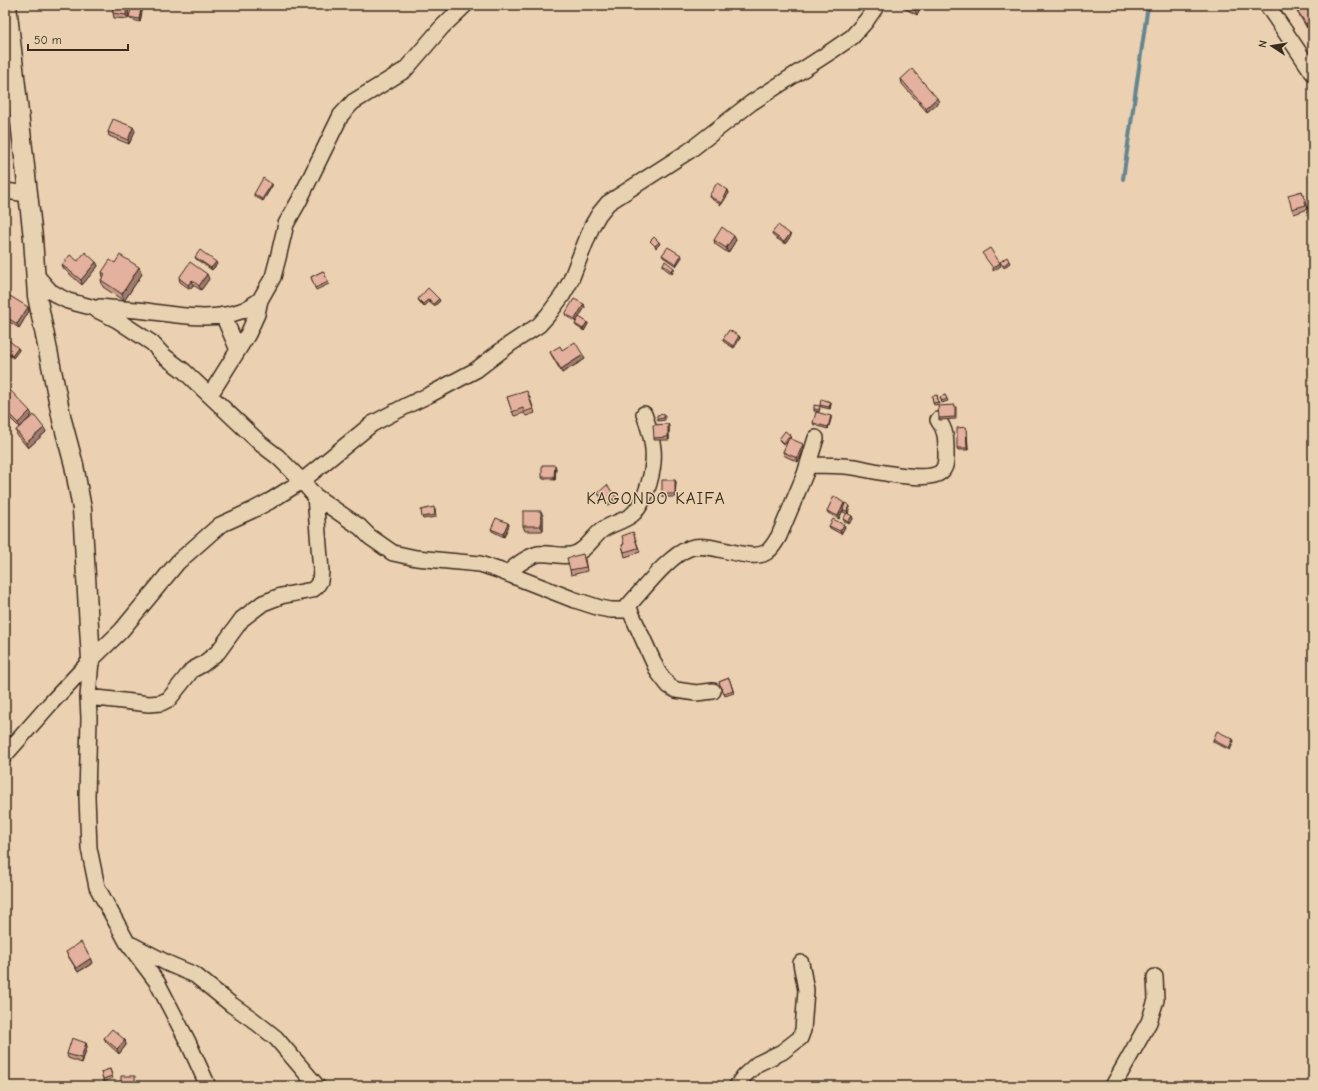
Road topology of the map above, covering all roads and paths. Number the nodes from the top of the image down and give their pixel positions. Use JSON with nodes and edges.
{"nodes":[{"id":1,"x":7,"y":5,"type":"edge"},
{"id":2,"x":466,"y":5,"type":"edge"},
{"id":3,"x":877,"y":5,"type":"edge"},
{"id":4,"x":1272,"y":6,"type":"edge"},
{"id":5,"x":1313,"y":73,"type":"edge"},
{"id":6,"x":5,"y":191,"type":"edge"},
{"id":7,"x":28,"y":194,"type":"junction"},
{"id":8,"x":36,"y":274,"type":"junction"},
{"id":9,"x":260,"y":300,"type":"junction"},
{"id":10,"x":91,"y":307,"type":"junction"},
{"id":11,"x":223,"y":315,"type":"junction"},
{"id":12,"x":238,"y":350,"type":"junction"},
{"id":13,"x":210,"y":395,"type":"junction"},
{"id":14,"x":644,"y":414,"type":"dead end"},
{"id":15,"x":938,"y":420,"type":"edge"},
{"id":16,"x":816,"y":438,"type":"dead end"},
{"id":17,"x":808,"y":465,"type":"junction"},
{"id":18,"x":302,"y":480,"type":"junction"},
{"id":19,"x":316,"y":496,"type":"junction"},
{"id":20,"x":507,"y":573,"type":"junction"},
{"id":21,"x":628,"y":606,"type":"junction"},
{"id":22,"x":91,"y":660,"type":"junction"},
{"id":23,"x":713,"y":691,"type":"dead end"},
{"id":24,"x":88,"y":697,"type":"junction"},
{"id":25,"x":5,"y":755,"type":"edge"},
{"id":26,"x":127,"y":942,"type":"junction"},
{"id":27,"x":801,"y":963,"type":"dead end"},
{"id":28,"x":1155,"y":977,"type":"dead end"},
{"id":29,"x":208,"y":1086,"type":"edge"},
{"id":30,"x":317,"y":1086,"type":"edge"},
{"id":31,"x":737,"y":1086,"type":"edge"},
{"id":32,"x":1113,"y":1086,"type":"edge"}],
"edges":[{"from":1,"to":7,"type":"street"},
{"from":2,"to":9,"type":"street"},
{"from":3,"to":18,"type":"street"},
{"from":4,"to":5,"type":"street"},
{"from":6,"to":7,"type":"street"},
{"from":7,"to":8,"type":"street"},
{"from":8,"to":10,"type":"street"},
{"from":8,"to":22,"type":"street"},
{"from":9,"to":11,"type":"street"},
{"from":9,"to":12,"type":"street"},
{"from":10,"to":11,"type":"street"},
{"from":10,"to":13,"type":"street"},
{"from":11,"to":12,"type":"street"},
{"from":12,"to":13,"type":"street"},
{"from":13,"to":18,"type":"street"},
{"from":14,"to":20,"type":"street"},
{"from":15,"to":17,"type":"street"},
{"from":16,"to":17,"type":"street"},
{"from":17,"to":21,"type":"street"},
{"from":18,"to":19,"type":"street"},
{"from":18,"to":22,"type":"street"},
{"from":19,"to":20,"type":"street"},
{"from":19,"to":24,"type":"street"},
{"from":20,"to":21,"type":"street"},
{"from":21,"to":23,"type":"street"},
{"from":22,"to":24,"type":"street"},
{"from":22,"to":25,"type":"street"},
{"from":24,"to":26,"type":"street"},
{"from":26,"to":29,"type":"street"},
{"from":26,"to":30,"type":"street"},
{"from":27,"to":31,"type":"street"},
{"from":28,"to":32,"type":"street"}]}
